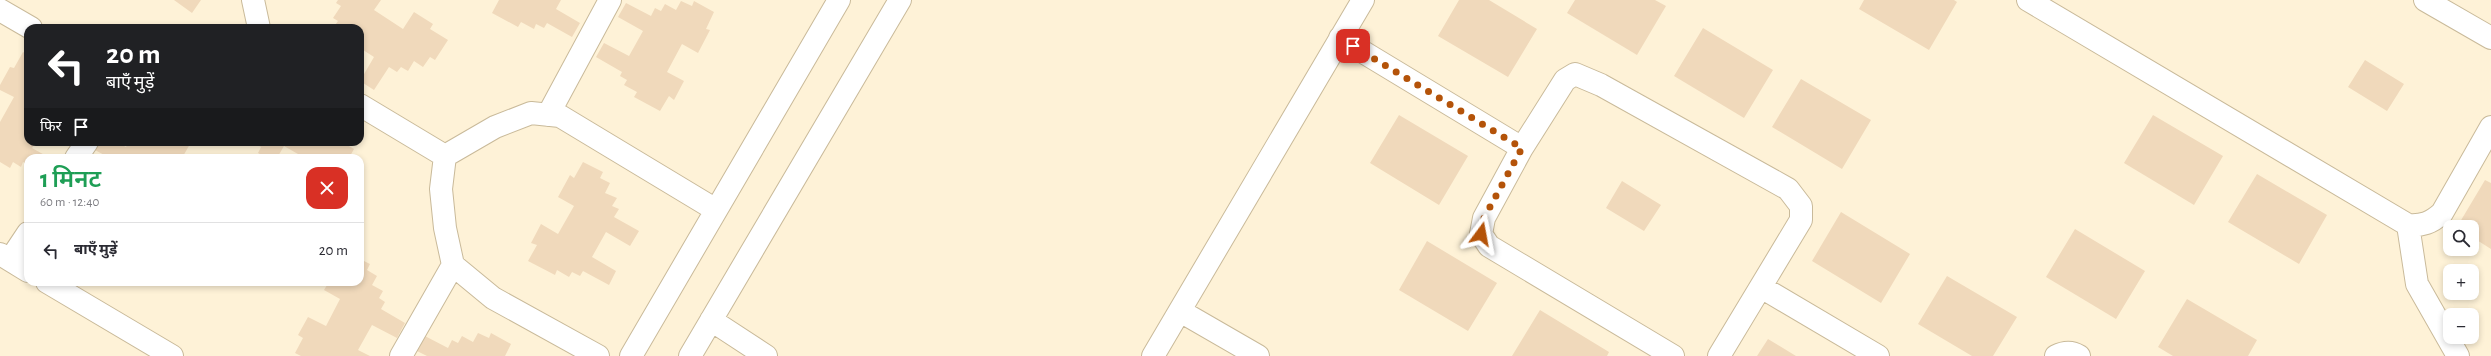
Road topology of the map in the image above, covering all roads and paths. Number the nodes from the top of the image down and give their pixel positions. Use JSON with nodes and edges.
{"nodes":[{"id":1,"x":253,"y":0,"type":"edge"},
{"id":2,"x":610,"y":0,"type":"edge"},
{"id":3,"x":839,"y":0,"type":"edge"},
{"id":4,"x":900,"y":0,"type":"edge"},
{"id":5,"x":1362,"y":0,"type":"edge"},
{"id":6,"x":2028,"y":0,"type":"edge"},
{"id":7,"x":2425,"y":0,"type":"edge"},
{"id":8,"x":0,"y":10,"type":"edge"},
{"id":9,"x":24,"y":24,"type":"edge"},
{"id":10,"x":257,"y":24,"type":"edge"},
{"id":11,"x":1340,"y":38,"type":"junction"},
{"id":12,"x":2491,"y":38,"type":"edge"},
{"id":13,"x":364,"y":106,"type":"edge"},
{"id":14,"x":548,"y":115,"type":"junction"},
{"id":15,"x":2491,"y":127,"type":"edge"},
{"id":16,"x":1522,"y":148,"type":"junction"},
{"id":17,"x":445,"y":156,"type":"junction"},
{"id":18,"x":716,"y":210,"type":"junction"},
{"id":19,"x":2408,"y":225,"type":"junction"},
{"id":20,"x":24,"y":241,"type":"edge"},
{"id":21,"x":13,"y":262,"type":"edge"},
{"id":22,"x":453,"y":265,"type":"junction"},
{"id":23,"x":54,"y":286,"type":"edge"},
{"id":24,"x":1761,"y":287,"type":"junction"},
{"id":25,"x":1180,"y":311,"type":"junction"},
{"id":26,"x":711,"y":320,"type":"junction"},
{"id":27,"x":172,"y":356,"type":"edge"},
{"id":28,"x":401,"y":356,"type":"edge"},
{"id":29,"x":598,"y":356,"type":"edge"},
{"id":30,"x":631,"y":356,"type":"edge"},
{"id":31,"x":690,"y":356,"type":"edge"},
{"id":32,"x":766,"y":356,"type":"edge"},
{"id":33,"x":1153,"y":356,"type":"edge"},
{"id":34,"x":1258,"y":356,"type":"edge"},
{"id":35,"x":1673,"y":356,"type":"edge"},
{"id":36,"x":1719,"y":356,"type":"edge"},
{"id":37,"x":1878,"y":356,"type":"edge"},
{"id":38,"x":2056,"y":356,"type":"edge"},
{"id":39,"x":2079,"y":356,"type":"edge"},
{"id":40,"x":2458,"y":356,"type":"edge"}],
"edges":[{"from":1,"to":10,"type":"street"},
{"from":2,"to":14,"type":"street"},
{"from":3,"to":18,"type":"street"},
{"from":4,"to":26,"type":"street"},
{"from":5,"to":11,"type":"street"},
{"from":6,"to":19,"type":"street"},
{"from":7,"to":12,"type":"street"},
{"from":8,"to":9,"type":"street"},
{"from":11,"to":16,"type":"street"},
{"from":11,"to":25,"type":"street"},
{"from":13,"to":17,"type":"street"},
{"from":14,"to":17,"type":"street"},
{"from":14,"to":18,"type":"street"},
{"from":15,"to":19,"type":"street"},
{"from":16,"to":24,"type":"street"},
{"from":16,"to":35,"type":"street"},
{"from":17,"to":22,"type":"street"},
{"from":18,"to":30,"type":"street"},
{"from":19,"to":40,"type":"street"},
{"from":20,"to":21,"type":"street"},
{"from":22,"to":28,"type":"street"},
{"from":22,"to":29,"type":"street"},
{"from":23,"to":27,"type":"street"},
{"from":24,"to":36,"type":"street"},
{"from":24,"to":37,"type":"street"},
{"from":25,"to":33,"type":"street"},
{"from":25,"to":34,"type":"street"},
{"from":26,"to":31,"type":"street"},
{"from":26,"to":32,"type":"street"},
{"from":38,"to":39,"type":"street"}]}
